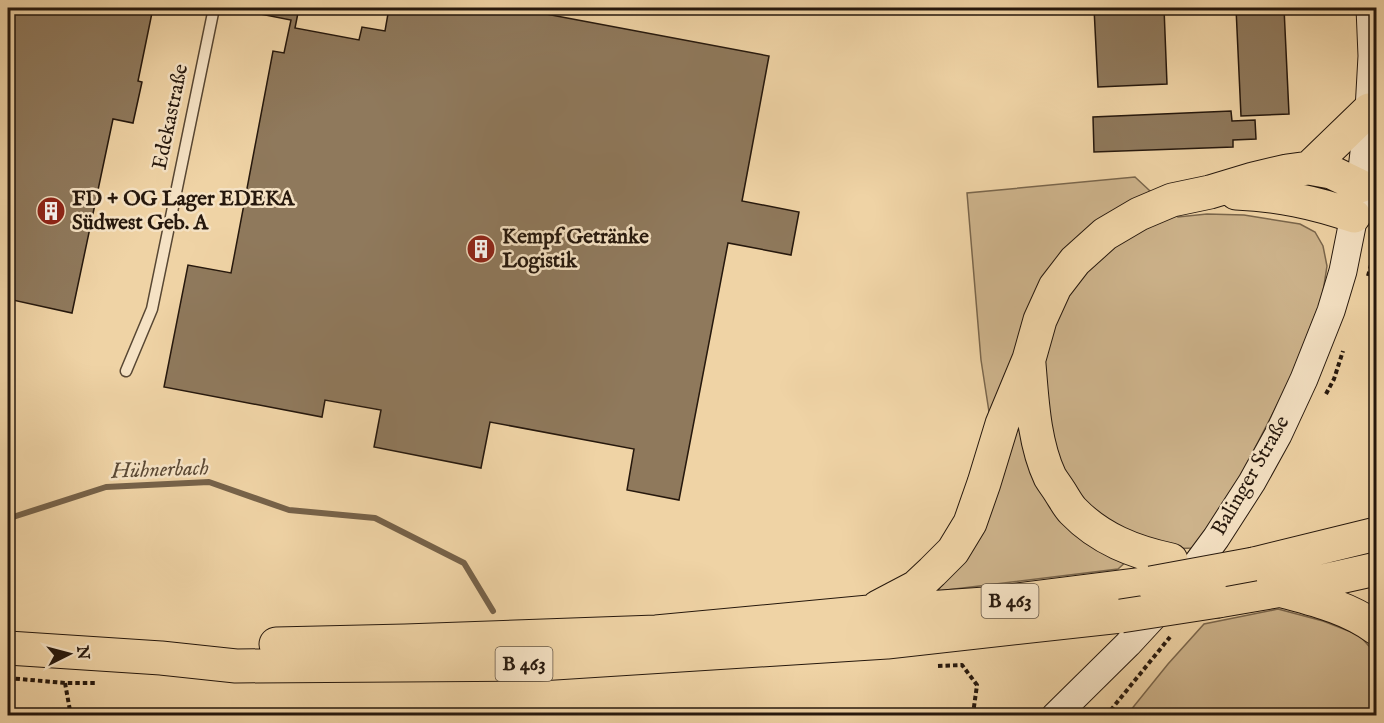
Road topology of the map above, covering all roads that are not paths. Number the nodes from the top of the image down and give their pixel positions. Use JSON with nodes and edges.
{"nodes":[{"id":1,"x":214,"y":8,"type":"edge"},
{"id":2,"x":1370,"y":8,"type":"edge"},
{"id":3,"x":1369,"y":110,"type":"junction"},
{"id":4,"x":1309,"y":168,"type":"junction"},
{"id":5,"x":1210,"y":192,"type":"junction"},
{"id":6,"x":1357,"y":201,"type":"junction"},
{"id":7,"x":1029,"y":359,"type":"junction"},
{"id":8,"x":126,"y":371,"type":"dead end"},
{"id":9,"x":1377,"y":534,"type":"edge"},
{"id":10,"x":1377,"y":569,"type":"edge"},
{"id":11,"x":1161,"y":572,"type":"junction"},
{"id":12,"x":1216,"y":586,"type":"junction"},
{"id":13,"x":1282,"y":590,"type":"junction"},
{"id":14,"x":868,"y":612,"type":"junction"},
{"id":15,"x":1377,"y":628,"type":"edge"},
{"id":16,"x":8,"y":648,"type":"edge"},
{"id":17,"x":161,"y":658,"type":"junction"},
{"id":18,"x":1055,"y":716,"type":"edge"}],
"edges":[{"from":1,"to":8,"type":"lane","name":"Edekastraße"},
{"from":2,"to":3,"type":"main road","name":"Balinger Straße"},
{"from":3,"to":4,"type":"highway"},
{"from":3,"to":6,"type":"main road","name":"Balinger Straße"},
{"from":4,"to":5,"type":"highway"},
{"from":4,"to":6,"type":"highway"},
{"from":5,"to":6,"type":"highway"},
{"from":5,"to":7,"type":"highway"},
{"from":6,"to":18,"type":"main road","name":"Balinger Straße"},
{"from":7,"to":11,"type":"highway"},
{"from":7,"to":14,"type":"highway"},
{"from":9,"to":12,"type":"highway","number":"B 463","bridge":true},
{"from":10,"to":13,"type":"highway","number":"B 463"},
{"from":11,"to":12,"type":"highway"},
{"from":11,"to":14,"type":"highway","number":"B 463"},
{"from":12,"to":13,"type":"highway","number":"B 463"},
{"from":12,"to":17,"type":"highway","number":"B 463","bridge":true},
{"from":13,"to":15,"type":"highway"},
{"from":14,"to":17,"type":"highway","number":"B 463"},
{"from":16,"to":17,"type":"highway","number":"B 463"}]}
